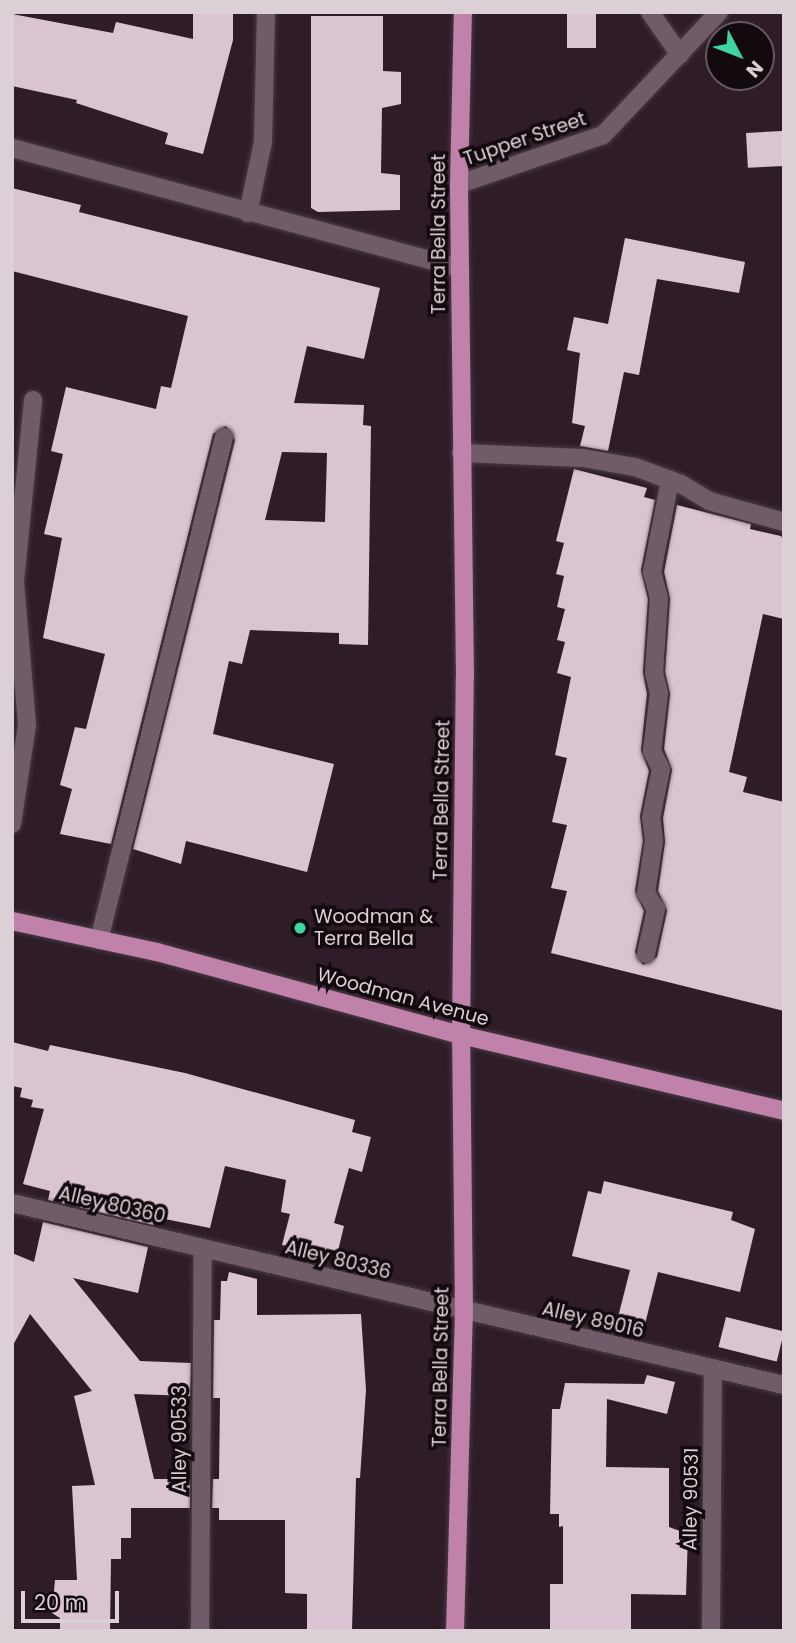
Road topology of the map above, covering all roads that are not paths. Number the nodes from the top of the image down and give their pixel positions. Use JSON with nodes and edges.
{"nodes":[{"id":1,"x":266,"y":12,"type":"edge"},
{"id":2,"x":463,"y":12,"type":"edge"},
{"id":3,"x":650,"y":12,"type":"edge"},
{"id":4,"x":719,"y":12,"type":"edge"},
{"id":5,"x":680,"y":55,"type":"junction"},
{"id":6,"x":12,"y":148,"type":"edge"},
{"id":7,"x":459,"y":184,"type":"junction"},
{"id":8,"x":248,"y":213,"type":"junction"},
{"id":9,"x":460,"y":268,"type":"junction"},
{"id":10,"x":33,"y":400,"type":"dead end"},
{"id":11,"x":224,"y":437,"type":"dead end"},
{"id":12,"x":461,"y":453,"type":"junction"},
{"id":13,"x":670,"y":480,"type":"junction"},
{"id":14,"x":784,"y":523,"type":"edge"},
{"id":15,"x":12,"y":824,"type":"edge"},
{"id":16,"x":12,"y":920,"type":"edge"},
{"id":17,"x":99,"y":940,"type":"junction"},
{"id":18,"x":646,"y":954,"type":"dead end"},
{"id":19,"x":461,"y":1034,"type":"junction"},
{"id":20,"x":784,"y":1111,"type":"edge"},
{"id":21,"x":12,"y":1203,"type":"edge"},
{"id":22,"x":203,"y":1248,"type":"junction"},
{"id":23,"x":464,"y":1312,"type":"junction"},
{"id":24,"x":713,"y":1368,"type":"junction"},
{"id":25,"x":784,"y":1385,"type":"edge"},
{"id":26,"x":200,"y":1631,"type":"edge"},
{"id":27,"x":455,"y":1631,"type":"edge"},
{"id":28,"x":710,"y":1631,"type":"edge"}],
"edges":[{"from":1,"to":8,"type":"street"},
{"from":2,"to":7,"type":"main road","name":"Terra Bella Street"},
{"from":3,"to":5,"type":"street"},
{"from":4,"to":5,"type":"street","name":"Tupper Street"},
{"from":5,"to":7,"type":"street","name":"Tupper Street"},
{"from":6,"to":8,"type":"street"},
{"from":7,"to":9,"type":"main road","name":"Terra Bella Street"},
{"from":8,"to":9,"type":"street"},
{"from":9,"to":12,"type":"main road","name":"Terra Bella Street"},
{"from":10,"to":15,"type":"street"},
{"from":11,"to":17,"type":"street"},
{"from":12,"to":13,"type":"street"},
{"from":12,"to":19,"type":"main road","name":"Terra Bella Street"},
{"from":13,"to":14,"type":"street"},
{"from":13,"to":18,"type":"street"},
{"from":16,"to":17,"type":"main road","name":"Woodman Avenue"},
{"from":17,"to":19,"type":"main road","name":"Woodman Avenue"},
{"from":19,"to":20,"type":"main road","name":"Woodman Avenue"},
{"from":19,"to":23,"type":"main road","name":"Terra Bella Street"},
{"from":21,"to":22,"type":"street","name":"Alley 80360"},
{"from":22,"to":23,"type":"street","name":"Alley 80336"},
{"from":22,"to":26,"type":"street","name":"Alley 90533"},
{"from":23,"to":24,"type":"street","name":"Alley 89016"},
{"from":23,"to":27,"type":"main road","name":"Terra Bella Street"},
{"from":24,"to":25,"type":"street","name":"Alley 89016"},
{"from":24,"to":28,"type":"street","name":"Alley 90531"}]}
